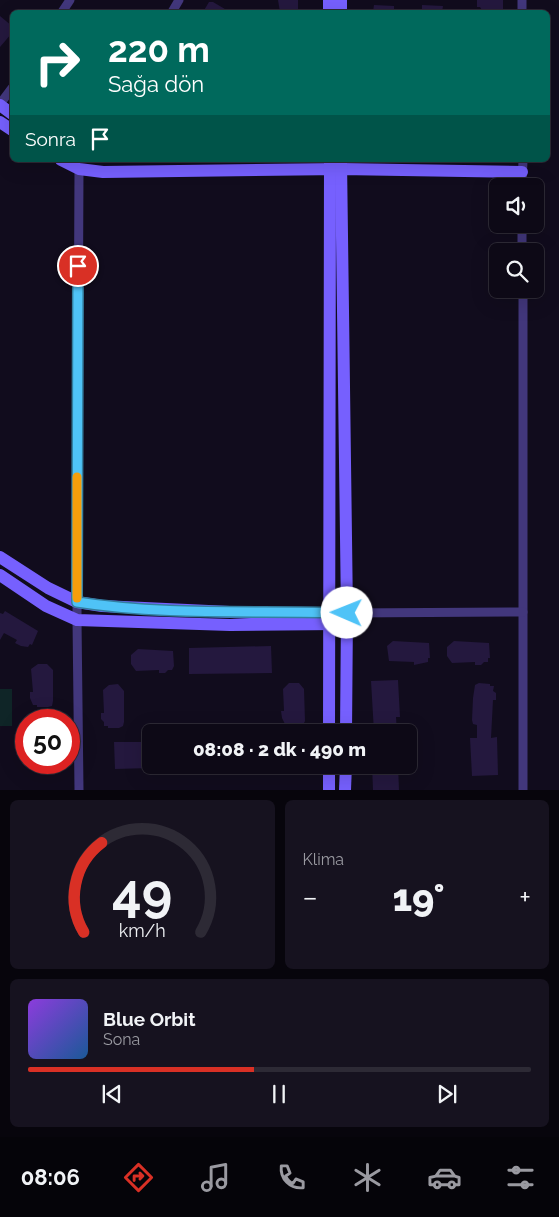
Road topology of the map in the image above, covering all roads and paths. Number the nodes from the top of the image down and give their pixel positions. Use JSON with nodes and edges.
{"nodes":[{"id":1,"x":10,"y":91,"type":"edge"},
{"id":2,"x":0,"y":104,"type":"edge"},
{"id":3,"x":10,"y":112,"type":"edge"},
{"id":4,"x":65,"y":162,"type":"edge"},
{"id":5,"x":336,"y":164,"type":"edge"},
{"id":6,"x":522,"y":166,"type":"edge"},
{"id":7,"x":79,"y":169,"type":"junction"},
{"id":8,"x":522,"y":298,"type":"edge"},
{"id":9,"x":0,"y":557,"type":"edge"},
{"id":10,"x":0,"y":575,"type":"edge"},
{"id":11,"x":77,"y":602,"type":"junction"},
{"id":12,"x":523,"y":612,"type":"junction"},
{"id":13,"x":330,"y":618,"type":"junction"},
{"id":14,"x":347,"y":618,"type":"junction"},
{"id":15,"x":77,"y":620,"type":"junction"},
{"id":16,"x":329,"y":724,"type":"edge"},
{"id":17,"x":346,"y":724,"type":"edge"},
{"id":18,"x":329,"y":774,"type":"edge"},
{"id":19,"x":346,"y":774,"type":"edge"},
{"id":20,"x":79,"y":790,"type":"edge"},
{"id":21,"x":329,"y":790,"type":"edge"},
{"id":22,"x":345,"y":790,"type":"edge"},
{"id":23,"x":523,"y":790,"type":"edge"}],
"edges":[{"from":1,"to":2,"type":"street"},
{"from":2,"to":3,"type":"main road"},
{"from":4,"to":7,"type":"main road"},
{"from":5,"to":6,"type":"main road"},
{"from":5,"to":7,"type":"main road"},
{"from":5,"to":13,"type":"main road"},
{"from":5,"to":14,"type":"main road"},
{"from":7,"to":11,"type":"street"},
{"from":8,"to":12,"type":"street"},
{"from":9,"to":11,"type":"main road"},
{"from":10,"to":15,"type":"main road"},
{"from":11,"to":13,"type":"main road"},
{"from":11,"to":15,"type":"street"},
{"from":12,"to":14,"type":"street"},
{"from":12,"to":23,"type":"street"},
{"from":13,"to":14,"type":"main road"},
{"from":13,"to":15,"type":"main road"},
{"from":13,"to":16,"type":"main road"},
{"from":14,"to":17,"type":"main road"},
{"from":15,"to":20,"type":"street"},
{"from":18,"to":21,"type":"main road"},
{"from":19,"to":22,"type":"main road"}]}
